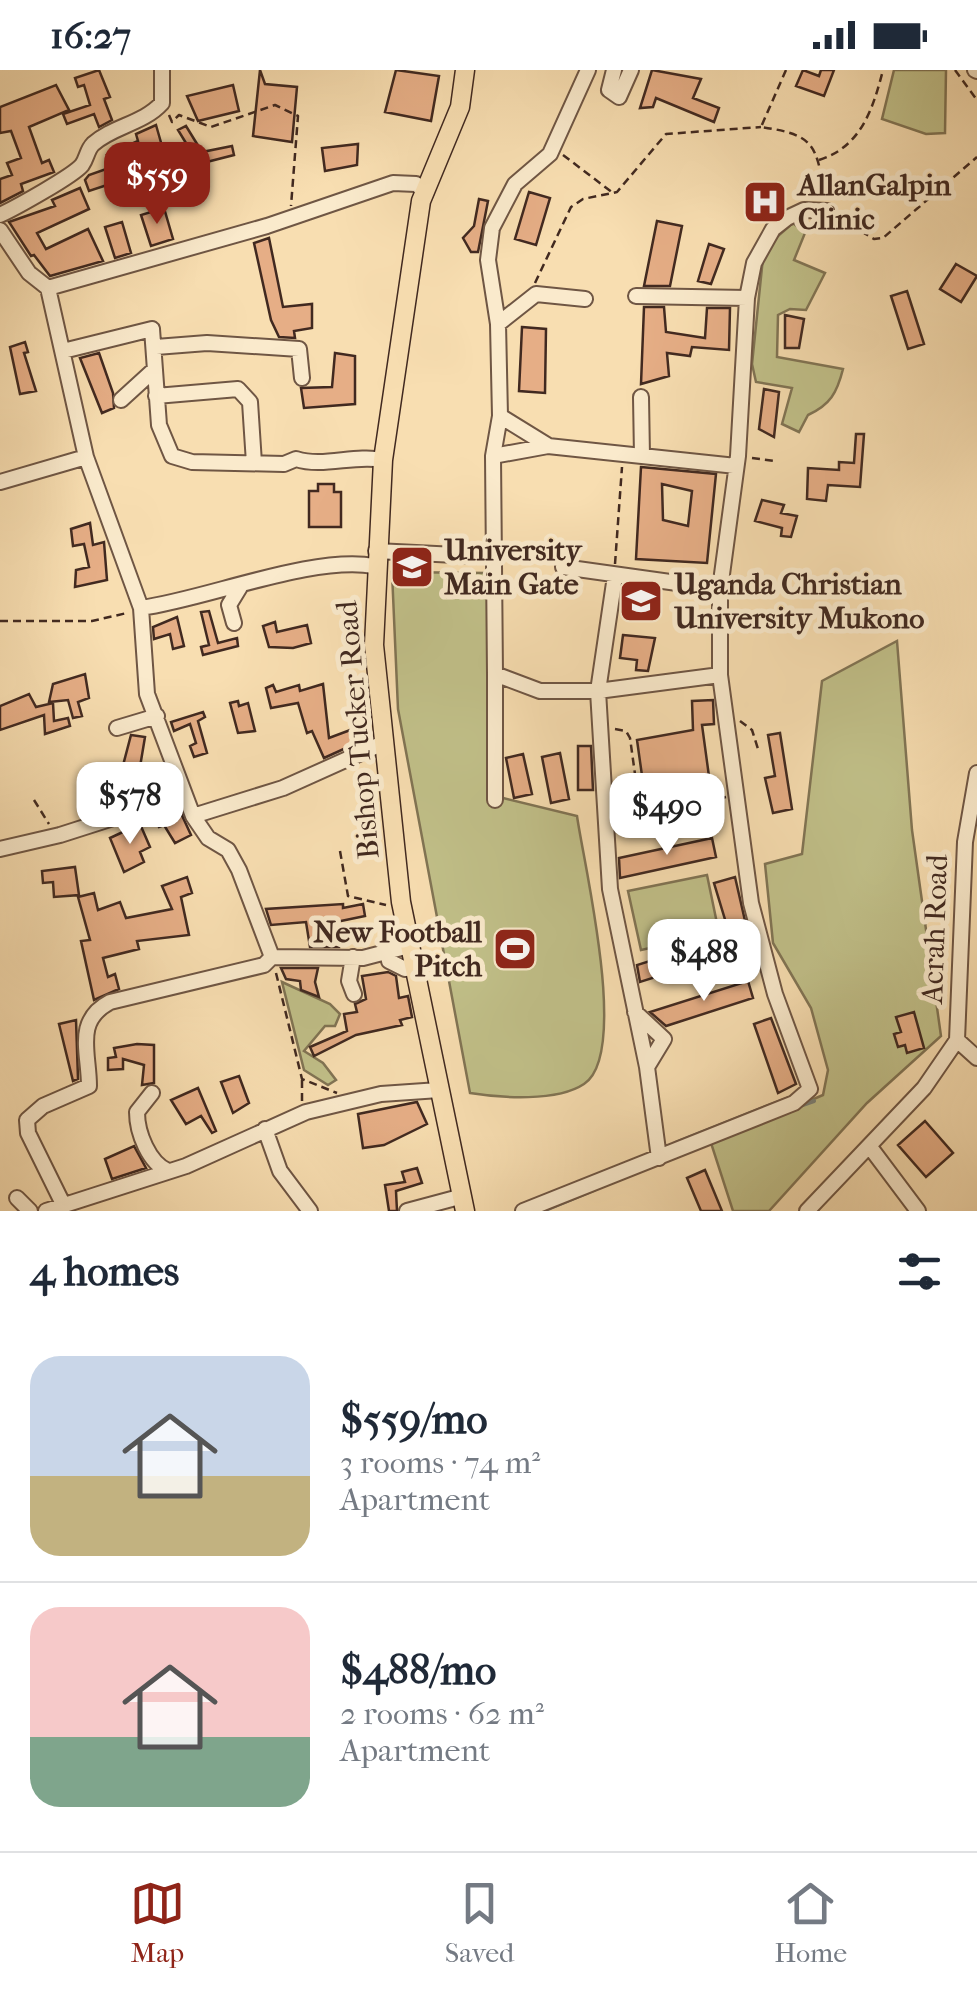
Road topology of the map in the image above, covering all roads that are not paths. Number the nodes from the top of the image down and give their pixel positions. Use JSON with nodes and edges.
{"nodes":[{"id":1,"x":162,"y":70,"type":"edge"},
{"id":2,"x":465,"y":70,"type":"edge"},
{"id":3,"x":588,"y":70,"type":"edge"},
{"id":4,"x":614,"y":70,"type":"edge"},
{"id":5,"x":632,"y":70,"type":"edge"},
{"id":6,"x":426,"y":192,"type":"junction"},
{"id":7,"x":827,"y":212,"type":"road end"},
{"id":8,"x":0,"y":215,"type":"edge"},
{"id":9,"x":0,"y":230,"type":"edge"},
{"id":10,"x":48,"y":288,"type":"junction"},
{"id":11,"x":636,"y":296,"type":"dead end"},
{"id":12,"x":748,"y":298,"type":"junction"},
{"id":13,"x":585,"y":299,"type":"dead end"},
{"id":14,"x":498,"y":324,"type":"junction"},
{"id":15,"x":156,"y":347,"type":"junction"},
{"id":16,"x":62,"y":350,"type":"junction"},
{"id":17,"x":155,"y":369,"type":"junction"},
{"id":18,"x":302,"y":378,"type":"dead end"},
{"id":19,"x":156,"y":396,"type":"junction"},
{"id":20,"x":642,"y":397,"type":"dead end"},
{"id":21,"x":122,"y":400,"type":"dead end"},
{"id":22,"x":500,"y":416,"type":"junction"},
{"id":23,"x":548,"y":446,"type":"junction"},
{"id":24,"x":493,"y":456,"type":"junction"},
{"id":25,"x":642,"y":456,"type":"junction"},
{"id":26,"x":86,"y":457,"type":"junction"},
{"id":27,"x":382,"y":460,"type":"junction"},
{"id":28,"x":737,"y":461,"type":"junction"},
{"id":29,"x":254,"y":463,"type":"junction"},
{"id":30,"x":0,"y":482,"type":"edge"},
{"id":31,"x":496,"y":552,"type":"junction"},
{"id":32,"x":375,"y":559,"type":"junction"},
{"id":33,"x":563,"y":567,"type":"dead end"},
{"id":34,"x":614,"y":576,"type":"junction"},
{"id":35,"x":240,"y":587,"type":"junction"},
{"id":36,"x":720,"y":589,"type":"junction"},
{"id":37,"x":141,"y":608,"type":"junction"},
{"id":38,"x":234,"y":623,"type":"dead end"},
{"id":39,"x":494,"y":674,"type":"junction"},
{"id":40,"x":720,"y":674,"type":"junction"},
{"id":41,"x":598,"y":691,"type":"junction"},
{"id":42,"x":157,"y":716,"type":"junction"},
{"id":43,"x":117,"y":728,"type":"dead end"},
{"id":44,"x":382,"y":744,"type":"junction"},
{"id":45,"x":977,"y":773,"type":"edge"},
{"id":46,"x":185,"y":795,"type":"junction"},
{"id":47,"x":495,"y":800,"type":"dead end"},
{"id":48,"x":192,"y":816,"type":"junction"},
{"id":49,"x":0,"y":849,"type":"edge"},
{"id":50,"x":409,"y":946,"type":"junction"},
{"id":51,"x":388,"y":954,"type":"junction"},
{"id":52,"x":272,"y":957,"type":"junction"},
{"id":53,"x":353,"y":957,"type":"junction"},
{"id":54,"x":406,"y":969,"type":"dead end"},
{"id":55,"x":354,"y":994,"type":"dead end"},
{"id":56,"x":635,"y":1012,"type":"junction"},
{"id":57,"x":957,"y":1040,"type":"junction"},
{"id":58,"x":977,"y":1058,"type":"edge"},
{"id":59,"x":646,"y":1067,"type":"junction"},
{"id":60,"x":438,"y":1090,"type":"junction"},
{"id":61,"x":152,"y":1093,"type":"dead end"},
{"id":62,"x":265,"y":1130,"type":"junction"},
{"id":63,"x":870,"y":1147,"type":"junction"},
{"id":64,"x":660,"y":1158,"type":"junction"},
{"id":65,"x":168,"y":1171,"type":"junction"},
{"id":66,"x":18,"y":1198,"type":"dead end"},
{"id":67,"x":63,"y":1204,"type":"junction"},
{"id":68,"x":464,"y":1204,"type":"edge"},
{"id":69,"x":30,"y":1211,"type":"edge"},
{"id":70,"x":46,"y":1211,"type":"edge"},
{"id":71,"x":310,"y":1211,"type":"edge"},
{"id":72,"x":407,"y":1211,"type":"edge"},
{"id":73,"x":524,"y":1211,"type":"edge"},
{"id":74,"x":807,"y":1211,"type":"edge"},
{"id":75,"x":918,"y":1211,"type":"edge"}],
"edges":[{"from":1,"to":8,"type":"street"},
{"from":2,"to":6,"type":"main road","name":"Bishop Tucker Road"},
{"from":3,"to":14,"type":"street"},
{"from":4,"to":5,"type":"street"},
{"from":6,"to":10,"type":"street"},
{"from":6,"to":27,"type":"main road","name":"Bishop Tucker Road"},
{"from":7,"to":12,"type":"street"},
{"from":9,"to":10,"type":"street"},
{"from":10,"to":16,"type":"street"},
{"from":11,"to":12,"type":"street"},
{"from":12,"to":28,"type":"street"},
{"from":13,"to":14,"type":"street"},
{"from":14,"to":22,"type":"street"},
{"from":15,"to":16,"type":"street"},
{"from":15,"to":17,"type":"street"},
{"from":15,"to":18,"type":"street"},
{"from":16,"to":26,"type":"street"},
{"from":17,"to":19,"type":"street"},
{"from":17,"to":21,"type":"street"},
{"from":19,"to":29,"type":"street"},
{"from":19,"to":29,"type":"street"},
{"from":20,"to":25,"type":"street"},
{"from":22,"to":23,"type":"street"},
{"from":22,"to":24,"type":"street"},
{"from":23,"to":24,"type":"street"},
{"from":23,"to":25,"type":"street"},
{"from":24,"to":31,"type":"street"},
{"from":25,"to":28,"type":"street"},
{"from":26,"to":30,"type":"street"},
{"from":26,"to":37,"type":"street"},
{"from":27,"to":29,"type":"street"},
{"from":27,"to":32,"type":"main road","name":"Bishop Tucker Road"},
{"from":28,"to":36,"type":"street"},
{"from":31,"to":32,"type":"street"},
{"from":31,"to":39,"type":"street"},
{"from":32,"to":35,"type":"street"},
{"from":32,"to":44,"type":"main road","name":"Bishop Tucker Road"},
{"from":33,"to":34,"type":"street"},
{"from":34,"to":36,"type":"street"},
{"from":34,"to":41,"type":"street"},
{"from":35,"to":37,"type":"street"},
{"from":35,"to":38,"type":"street"},
{"from":36,"to":40,"type":"street"},
{"from":37,"to":42,"type":"street"},
{"from":39,"to":41,"type":"street"},
{"from":39,"to":47,"type":"street"},
{"from":40,"to":41,"type":"street"},
{"from":40,"to":64,"type":"street"},
{"from":41,"to":56,"type":"street"},
{"from":42,"to":43,"type":"street"},
{"from":42,"to":46,"type":"street"},
{"from":44,"to":48,"type":"street"},
{"from":44,"to":50,"type":"main road","name":"Bishop Tucker Road"},
{"from":45,"to":57,"type":"street","name":"Acrah Road"},
{"from":46,"to":48,"type":"street"},
{"from":46,"to":49,"type":"street"},
{"from":48,"to":52,"type":"street"},
{"from":50,"to":51,"type":"street"},
{"from":50,"to":60,"type":"main road","name":"Bishop Tucker Road"},
{"from":51,"to":53,"type":"street"},
{"from":51,"to":54,"type":"street"},
{"from":52,"to":53,"type":"street"},
{"from":52,"to":67,"type":"street"},
{"from":53,"to":55,"type":"street"},
{"from":56,"to":59,"type":"street"},
{"from":56,"to":59,"type":"street"},
{"from":57,"to":58,"type":"street"},
{"from":57,"to":63,"type":"street","name":"Acrah Road"},
{"from":59,"to":64,"type":"street"},
{"from":60,"to":62,"type":"street"},
{"from":60,"to":68,"type":"main road","name":"Bishop Tucker Road"},
{"from":61,"to":65,"type":"street"},
{"from":62,"to":65,"type":"street"},
{"from":62,"to":71,"type":"street"},
{"from":63,"to":74,"type":"street","name":"Acrah Road"},
{"from":63,"to":75,"type":"street"},
{"from":64,"to":73,"type":"street"},
{"from":65,"to":67,"type":"street"},
{"from":66,"to":69,"type":"street"},
{"from":67,"to":70,"type":"street"},
{"from":68,"to":72,"type":"street"}]}
